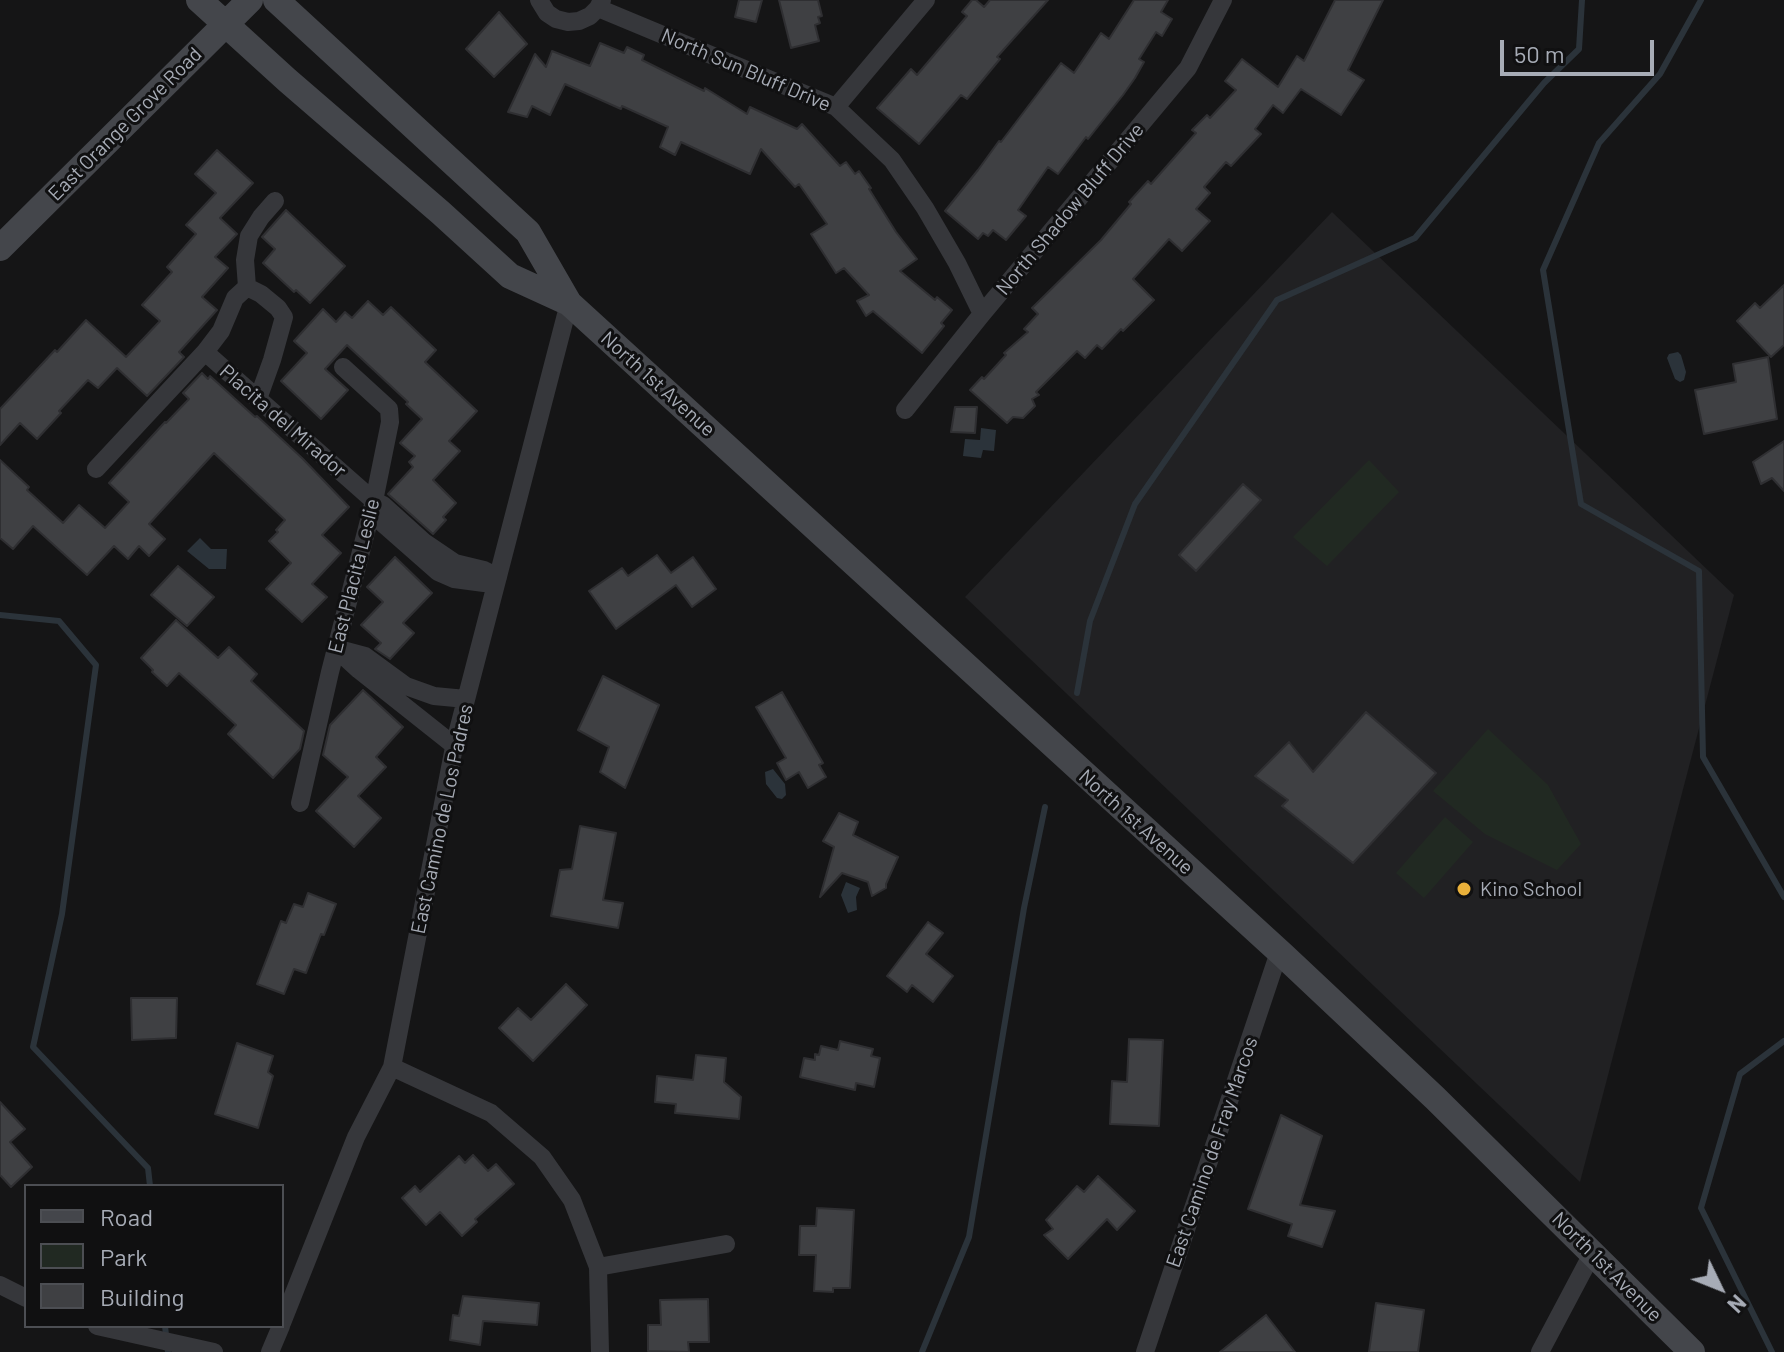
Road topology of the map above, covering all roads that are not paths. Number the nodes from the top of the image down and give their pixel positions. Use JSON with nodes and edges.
{"nodes":[{"id":1,"x":199,"y":0,"type":"edge"},
{"id":2,"x":250,"y":0,"type":"edge"},
{"id":3,"x":276,"y":0,"type":"edge"},
{"id":4,"x":539,"y":0,"type":"edge"},
{"id":5,"x":926,"y":0,"type":"edge"},
{"id":6,"x":1223,"y":0,"type":"edge"},
{"id":7,"x":600,"y":4,"type":"edge"},
{"id":8,"x":226,"y":25,"type":"junction"},
{"id":9,"x":836,"y":107,"type":"junction"},
{"id":10,"x":275,"y":201,"type":"dead end"},
{"id":11,"x":0,"y":248,"type":"edge"},
{"id":12,"x":247,"y":287,"type":"junction"},
{"id":13,"x":569,"y":303,"type":"junction"},
{"id":14,"x":982,"y":314,"type":"junction"},
{"id":15,"x":205,"y":352,"type":"junction"},
{"id":16,"x":343,"y":367,"type":"dead end"},
{"id":17,"x":258,"y":399,"type":"junction"},
{"id":18,"x":905,"y":410,"type":"dead end"},
{"id":19,"x":96,"y":469,"type":"dead end"},
{"id":20,"x":374,"y":501,"type":"junction"},
{"id":21,"x":498,"y":577,"type":"junction"},
{"id":22,"x":335,"y":648,"type":"junction"},
{"id":23,"x":466,"y":699,"type":"junction"},
{"id":24,"x":455,"y":742,"type":"junction"},
{"id":25,"x":300,"y":803,"type":"dead end"},
{"id":26,"x":1279,"y":952,"type":"junction"},
{"id":27,"x":392,"y":1067,"type":"junction"},
{"id":28,"x":726,"y":1244,"type":"dead end"},
{"id":29,"x":1593,"y":1252,"type":"junction"},
{"id":30,"x":598,"y":1267,"type":"junction"},
{"id":31,"x":0,"y":1285,"type":"edge"},
{"id":32,"x":24,"y":1297,"type":"edge"},
{"id":33,"x":284,"y":1317,"type":"edge"},
{"id":34,"x":106,"y":1328,"type":"edge"},
{"id":35,"x":279,"y":1328,"type":"edge"},
{"id":36,"x":214,"y":1352,"type":"edge"},
{"id":37,"x":270,"y":1352,"type":"edge"},
{"id":38,"x":600,"y":1352,"type":"edge"},
{"id":39,"x":1145,"y":1352,"type":"edge"},
{"id":40,"x":1540,"y":1352,"type":"edge"},
{"id":41,"x":1692,"y":1352,"type":"edge"}],
"edges":[{"from":1,"to":8,"type":"main road","name":"North 1st Avenue"},
{"from":2,"to":8,"type":"main road","name":"East Orange Grove Road"},
{"from":3,"to":13,"type":"main road","name":"North 1st Avenue"},
{"from":4,"to":7,"type":"street","name":"North Sun Bluff Drive"},
{"from":5,"to":9,"type":"street"},
{"from":6,"to":14,"type":"street","name":"North Shadow Bluff Drive"},
{"from":7,"to":9,"type":"street","name":"North Sun Bluff Drive"},
{"from":8,"to":11,"type":"main road","name":"East Orange Grove Road"},
{"from":8,"to":13,"type":"main road","name":"North 1st Avenue"},
{"from":9,"to":14,"type":"street","name":"North Sun Bluff Drive"},
{"from":10,"to":12,"type":"street"},
{"from":12,"to":15,"type":"street"},
{"from":12,"to":17,"type":"street"},
{"from":13,"to":21,"type":"street","name":"East Camino de Los Padres"},
{"from":13,"to":26,"type":"main road","name":"North 1st Avenue"},
{"from":14,"to":18,"type":"street","name":"North Shadow Bluff Drive"},
{"from":15,"to":17,"type":"street","name":"Placita del Mirador"},
{"from":15,"to":19,"type":"street","name":"Placita del Mirador"},
{"from":16,"to":20,"type":"street","name":"East Placita Leslie"},
{"from":17,"to":20,"type":"street","name":"Placita del Mirador"},
{"from":20,"to":21,"type":"street","name":"Placita del Mirador"},
{"from":20,"to":22,"type":"street","name":"East Placita Leslie"},
{"from":21,"to":23,"type":"street","name":"East Camino de Los Padres"},
{"from":22,"to":23,"type":"street"},
{"from":22,"to":24,"type":"street"},
{"from":22,"to":25,"type":"street","name":"East Placita Leslie"},
{"from":23,"to":24,"type":"street","name":"East Camino de Los Padres"},
{"from":24,"to":27,"type":"street","name":"East Camino de Los Padres"},
{"from":26,"to":29,"type":"main road","name":"North 1st Avenue"},
{"from":26,"to":39,"type":"street","name":"East Camino de Fray Marcos"},
{"from":27,"to":30,"type":"street"},
{"from":27,"to":33,"type":"street","name":"East Camino de Los Padres"},
{"from":28,"to":30,"type":"street"},
{"from":29,"to":40,"type":"street"},
{"from":29,"to":41,"type":"main road","name":"North 1st Avenue"},
{"from":30,"to":38,"type":"street"},
{"from":31,"to":32,"type":"street"},
{"from":34,"to":36,"type":"street"},
{"from":35,"to":37,"type":"street","name":"East Camino de Los Padres"}]}
